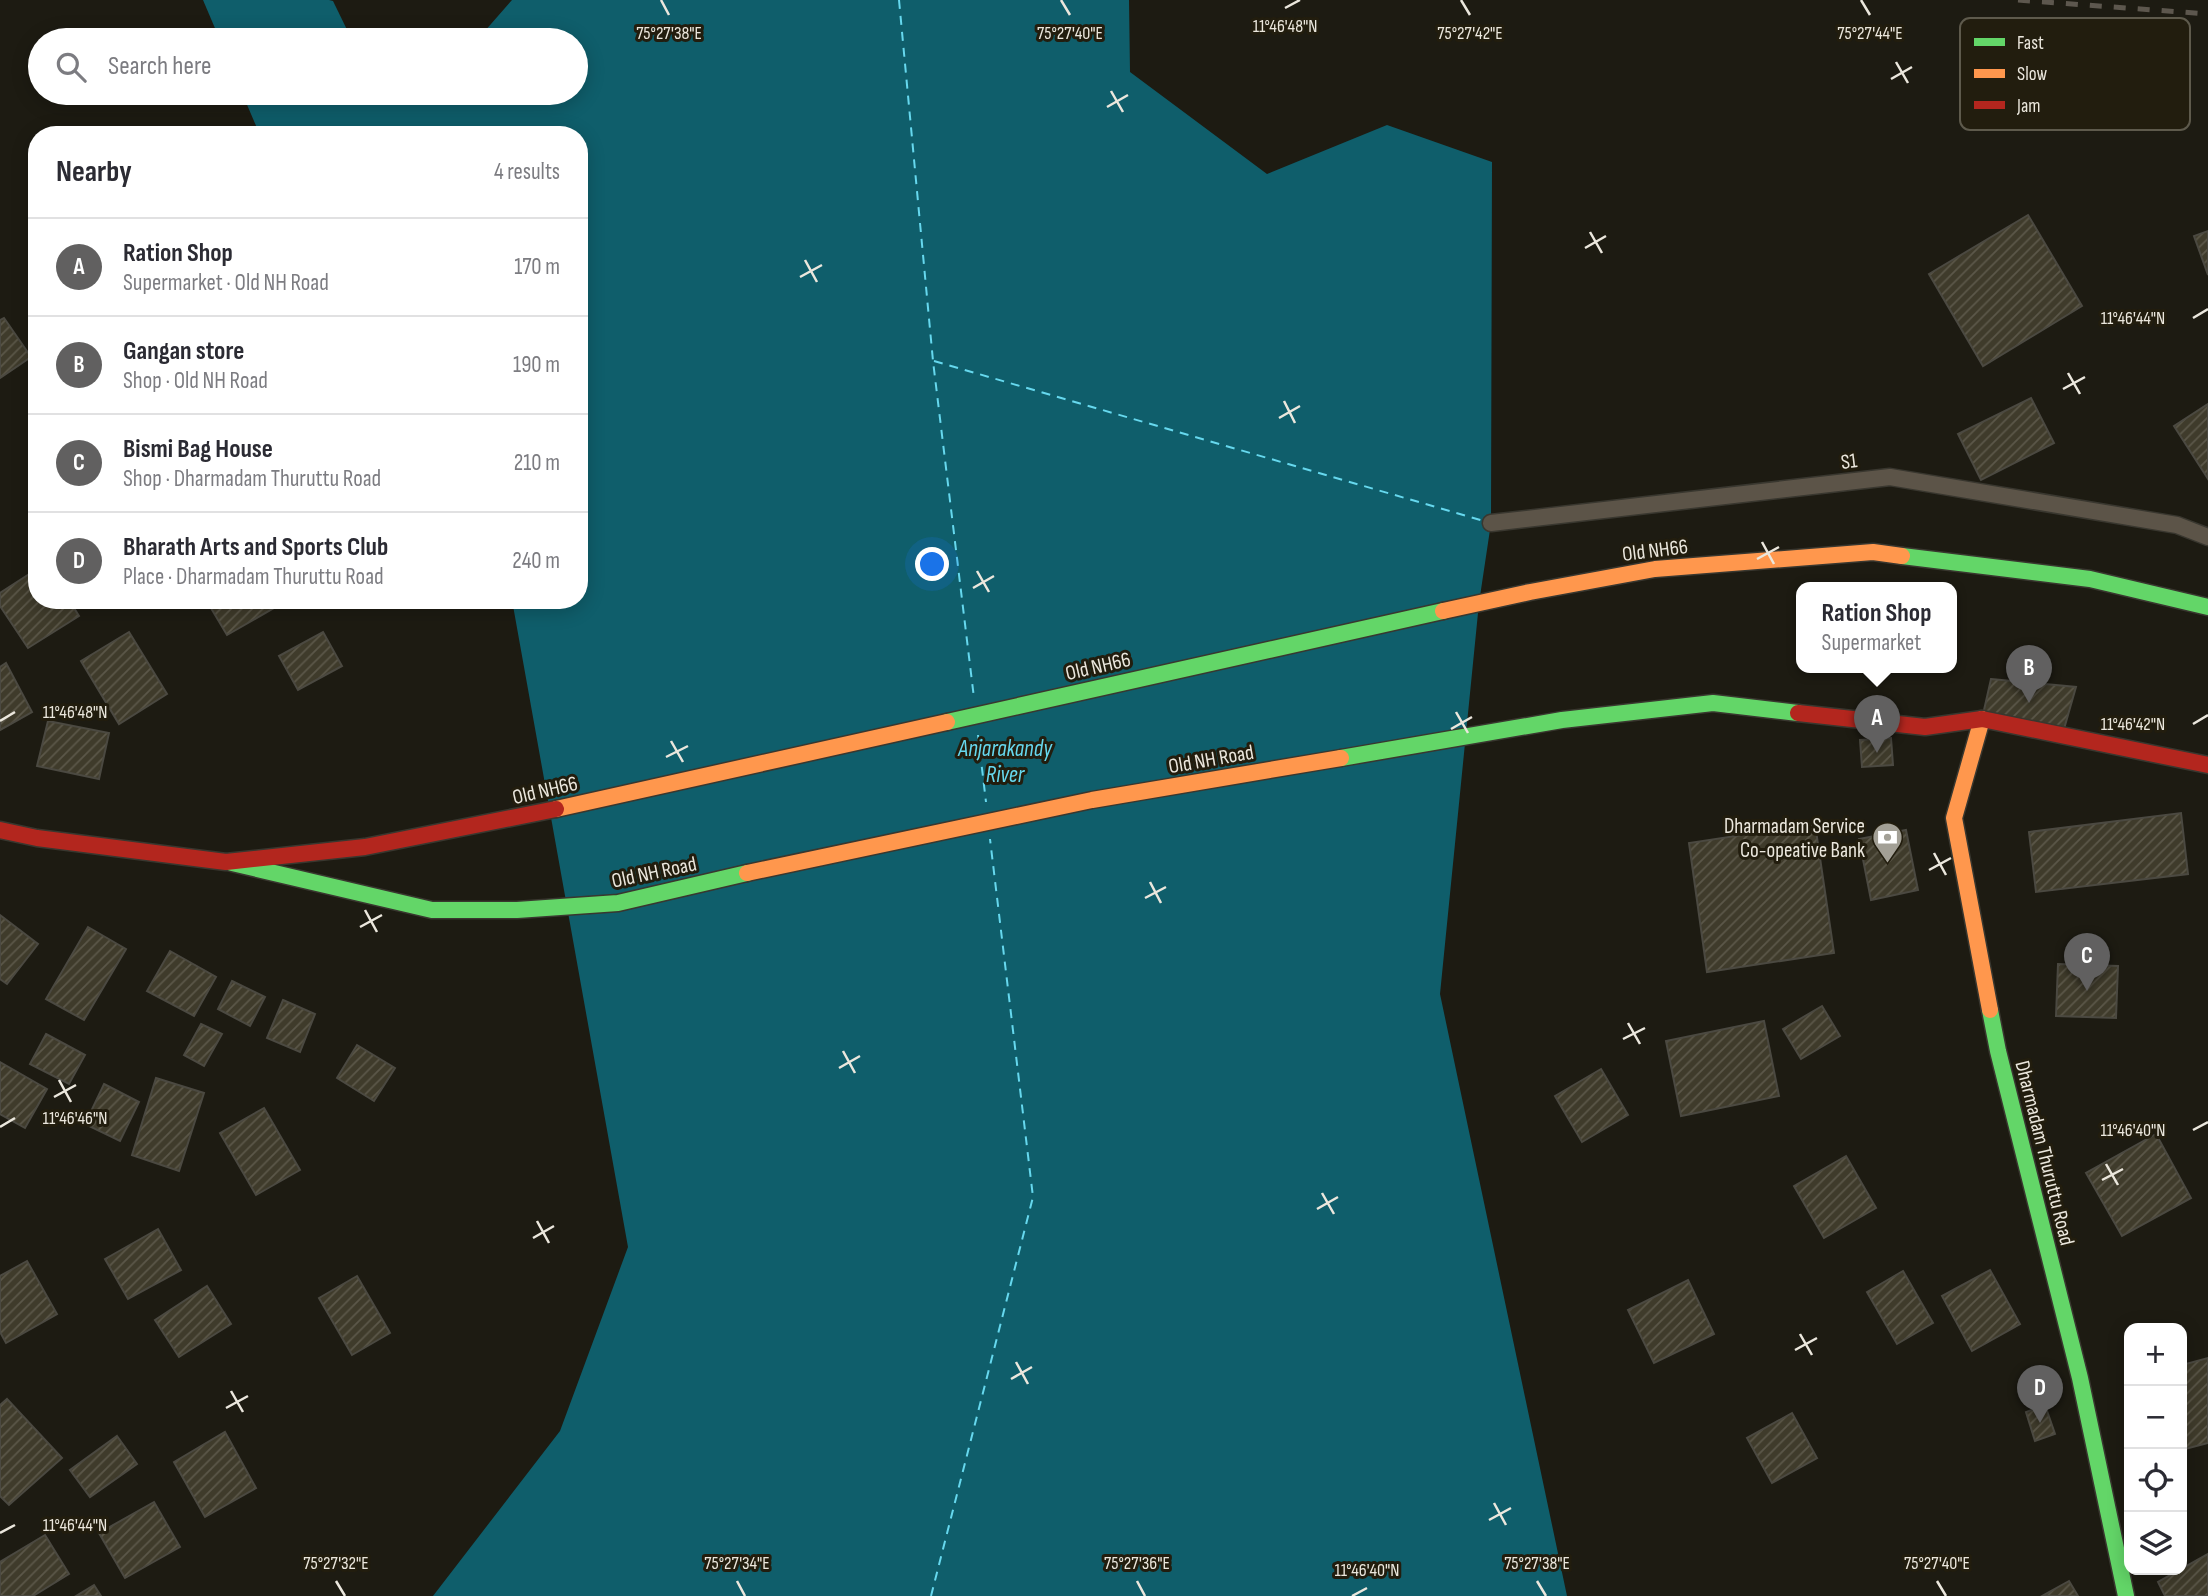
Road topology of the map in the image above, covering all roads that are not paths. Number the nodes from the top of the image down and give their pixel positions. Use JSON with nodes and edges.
{"nodes":[{"id":1,"x":1491,"y":523,"type":"dead end"},
{"id":2,"x":2208,"y":537,"type":"edge"},
{"id":3,"x":2208,"y":607,"type":"edge"},
{"id":4,"x":1982,"y":719,"type":"junction"},
{"id":5,"x":2208,"y":765,"type":"edge"},
{"id":6,"x":0,"y":830,"type":"edge"},
{"id":7,"x":226,"y":862,"type":"junction"},
{"id":8,"x":2126,"y":1596,"type":"edge"}],
"edges":[{"from":1,"to":2,"type":"lane","name":"S1"},
{"from":3,"to":7,"type":"main road","name":"Old NH66"},
{"from":4,"to":5,"type":"main road","name":"Old NH Road"},
{"from":4,"to":7,"type":"main road","name":"Old NH Road"},
{"from":4,"to":8,"type":"main road","name":"Dharmadam Thuruttu Road"},
{"from":6,"to":7,"type":"main road","name":"Old NH66"}]}
